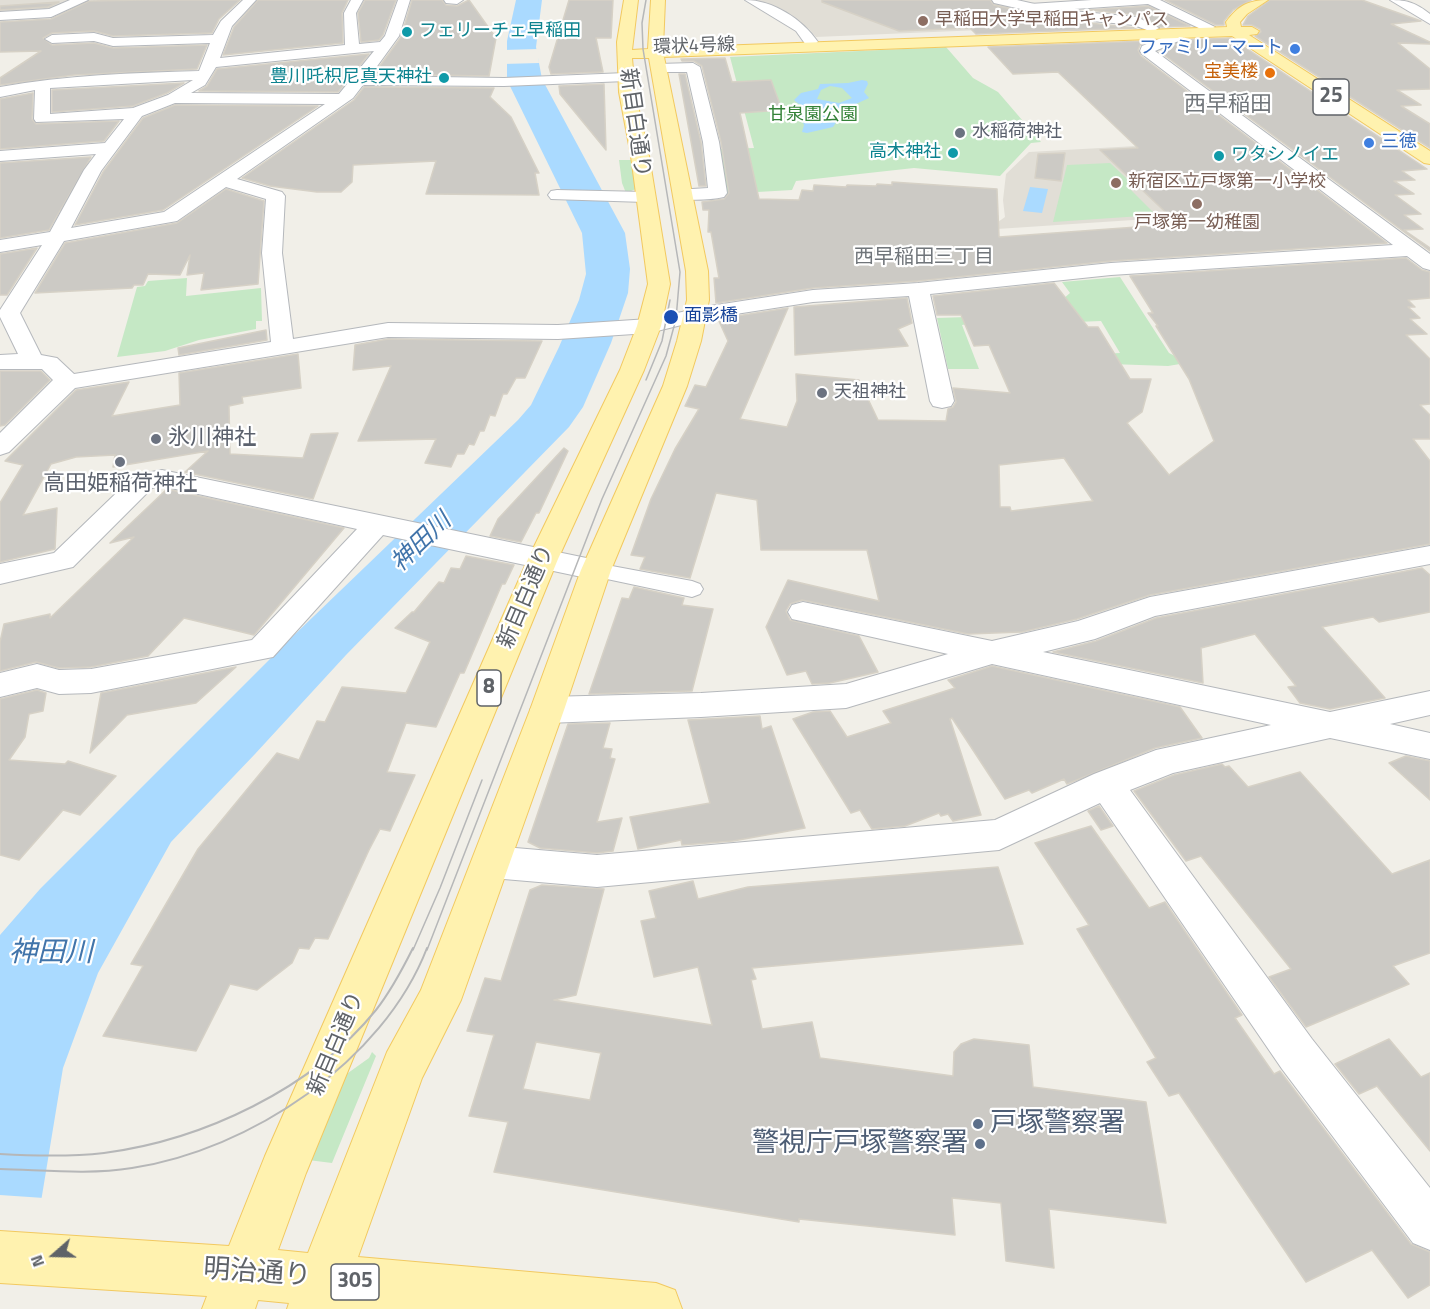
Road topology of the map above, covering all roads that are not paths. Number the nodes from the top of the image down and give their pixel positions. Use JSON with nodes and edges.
{"nodes":[{"id":1,"x":81,"y":0,"type":"edge"},
{"id":2,"x":250,"y":0,"type":"edge"},
{"id":3,"x":357,"y":0,"type":"edge"},
{"id":4,"x":404,"y":0,"type":"edge"},
{"id":5,"x":450,"y":0,"type":"edge"},
{"id":6,"x":457,"y":0,"type":"edge"},
{"id":7,"x":631,"y":0,"type":"edge"},
{"id":8,"x":658,"y":0,"type":"edge"},
{"id":9,"x":752,"y":0,"type":"edge"},
{"id":10,"x":999,"y":0,"type":"edge"},
{"id":11,"x":1149,"y":0,"type":"edge"},
{"id":12,"x":1261,"y":0,"type":"edge"},
{"id":13,"x":1277,"y":0,"type":"edge"},
{"id":14,"x":1396,"y":0,"type":"edge"},
{"id":15,"x":1088,"y":4,"type":"junction"},
{"id":16,"x":1030,"y":8,"type":"junction"},
{"id":17,"x":1055,"y":13,"type":"junction"},
{"id":18,"x":0,"y":16,"type":"edge"},
{"id":19,"x":1109,"y":19,"type":"junction"},
{"id":20,"x":1430,"y":20,"type":"edge"},
{"id":21,"x":1208,"y":27,"type":"junction"},
{"id":22,"x":1152,"y":28,"type":"junction"},
{"id":23,"x":1242,"y":29,"type":"junction"},
{"id":24,"x":1075,"y":31,"type":"junction"},
{"id":25,"x":1171,"y":33,"type":"junction"},
{"id":26,"x":218,"y":39,"type":"junction"},
{"id":27,"x":277,"y":40,"type":"dead end"},
{"id":28,"x":811,"y":42,"type":"junction"},
{"id":29,"x":49,"y":45,"type":"dead end"},
{"id":30,"x":385,"y":46,"type":"junction"},
{"id":31,"x":352,"y":48,"type":"junction"},
{"id":32,"x":277,"y":56,"type":"junction"},
{"id":33,"x":644,"y":60,"type":"junction"},
{"id":34,"x":460,"y":68,"type":"dead end"},
{"id":35,"x":205,"y":73,"type":"junction"},
{"id":36,"x":423,"y":76,"type":"junction"},
{"id":37,"x":338,"y":78,"type":"dead end"},
{"id":38,"x":360,"y":79,"type":"junction"},
{"id":39,"x":223,"y":81,"type":"dead end"},
{"id":40,"x":43,"y":84,"type":"junction"},
{"id":41,"x":0,"y":92,"type":"edge"},
{"id":42,"x":173,"y":98,"type":"junction"},
{"id":43,"x":342,"y":99,"type":"junction"},
{"id":44,"x":136,"y":113,"type":"junction"},
{"id":45,"x":107,"y":148,"type":"junction"},
{"id":46,"x":1430,"y":149,"type":"edge"},
{"id":47,"x":0,"y":156,"type":"edge"},
{"id":48,"x":1430,"y":159,"type":"edge"},
{"id":49,"x":224,"y":181,"type":"junction"},
{"id":50,"x":558,"y":195,"type":"dead end"},
{"id":51,"x":645,"y":197,"type":"junction"},
{"id":52,"x":57,"y":236,"type":"junction"},
{"id":53,"x":1430,"y":243,"type":"edge"},
{"id":54,"x":0,"y":246,"type":"edge"},
{"id":55,"x":1407,"y":248,"type":"junction"},
{"id":56,"x":1430,"y":264,"type":"edge"},
{"id":57,"x":918,"y":289,"type":"junction"},
{"id":58,"x":4,"y":308,"type":"edge"},
{"id":59,"x":695,"y":315,"type":"junction"},
{"id":60,"x":634,"y":327,"type":"junction"},
{"id":61,"x":284,"y":347,"type":"junction"},
{"id":62,"x":32,"y":360,"type":"junction"},
{"id":63,"x":0,"y":362,"type":"edge"},
{"id":64,"x":69,"y":382,"type":"junction"},
{"id":65,"x":942,"y":401,"type":"dead end"},
{"id":66,"x":0,"y":447,"type":"edge"},
{"id":67,"x":387,"y":526,"type":"junction"},
{"id":68,"x":1430,"y":555,"type":"edge"},
{"id":69,"x":543,"y":559,"type":"junction"},
{"id":70,"x":596,"y":570,"type":"junction"},
{"id":71,"x":0,"y":574,"type":"edge"},
{"id":72,"x":692,"y":589,"type":"dead end"},
{"id":73,"x":803,"y":612,"type":"dead end"},
{"id":74,"x":990,"y":653,"type":"junction"},
{"id":75,"x":0,"y":685,"type":"edge"},
{"id":76,"x":1430,"y":703,"type":"edge"},
{"id":77,"x":547,"y":710,"type":"junction"},
{"id":78,"x":1330,"y":725,"type":"junction"},
{"id":79,"x":1430,"y":746,"type":"edge"},
{"id":80,"x":1106,"y":784,"type":"junction"},
{"id":81,"x":492,"y":862,"type":"junction"},
{"id":82,"x":1430,"y":1226,"type":"edge"},
{"id":83,"x":0,"y":1257,"type":"edge"},
{"id":84,"x":236,"y":1291,"type":"edge"},
{"id":85,"x":318,"y":1294,"type":"edge"},
{"id":86,"x":656,"y":1309,"type":"edge"}],
"edges":[{"from":1,"to":18,"type":"street"},
{"from":2,"to":26,"type":"street"},
{"from":3,"to":31,"type":"street"},
{"from":4,"to":30,"type":"street"},
{"from":5,"to":6,"type":"street"},
{"from":7,"to":33,"type":"main road","name":"新目白通り","number":"8"},
{"from":8,"to":33,"type":"main road","name":"新目白通り","number":"8"},
{"from":9,"to":28,"type":"street"},
{"from":10,"to":16,"type":"street"},
{"from":11,"to":15,"type":"street"},
{"from":11,"to":21,"type":"street"},
{"from":12,"to":23,"type":"main road"},
{"from":13,"to":23,"type":"main road"},
{"from":14,"to":20,"type":"street"},
{"from":15,"to":16,"type":"street"},
{"from":15,"to":19,"type":"street"},
{"from":16,"to":17,"type":"street"},
{"from":17,"to":19,"type":"street"},
{"from":17,"to":24,"type":"street"},
{"from":19,"to":22,"type":"street"},
{"from":21,"to":22,"type":"main road","name":"環状4号線"},
{"from":21,"to":23,"type":"main road","name":"環状4号線"},
{"from":22,"to":24,"type":"main road","name":"環状4号線"},
{"from":23,"to":25,"type":"main road","name":"環状4号線"},
{"from":23,"to":46,"type":"main road","number":"25"},
{"from":23,"to":48,"type":"main road","number":"25"},
{"from":24,"to":28,"type":"main road","name":"環状4号線"},
{"from":25,"to":33,"type":"main road","name":"環状4号線"},
{"from":25,"to":55,"type":"street"},
{"from":26,"to":29,"type":"street"},
{"from":26,"to":35,"type":"street"},
{"from":27,"to":32,"type":"street"},
{"from":28,"to":33,"type":"main road","name":"環状4号線"},
{"from":30,"to":31,"type":"street"},
{"from":30,"to":38,"type":"street"},
{"from":31,"to":32,"type":"street"},
{"from":32,"to":35,"type":"street"},
{"from":33,"to":36,"type":"street"},
{"from":33,"to":51,"type":"main road","name":"新目白通り","number":"8"},
{"from":33,"to":59,"type":"main road","name":"新目白通り","number":"8"},
{"from":34,"to":36,"type":"street"},
{"from":35,"to":39,"type":"street"},
{"from":35,"to":40,"type":"street"},
{"from":35,"to":42,"type":"street"},
{"from":36,"to":38,"type":"street"},
{"from":37,"to":38,"type":"street"},
{"from":38,"to":43,"type":"street"},
{"from":40,"to":41,"type":"street"},
{"from":40,"to":44,"type":"street"},
{"from":42,"to":43,"type":"street"},
{"from":42,"to":44,"type":"street"},
{"from":43,"to":49,"type":"street"},
{"from":44,"to":45,"type":"street"},
{"from":45,"to":47,"type":"street"},
{"from":45,"to":52,"type":"street"},
{"from":49,"to":52,"type":"street"},
{"from":49,"to":61,"type":"street"},
{"from":50,"to":51,"type":"street"},
{"from":51,"to":60,"type":"main road","name":"新目白通り","number":"8"},
{"from":52,"to":54,"type":"street"},
{"from":52,"to":58,"type":"street"},
{"from":53,"to":55,"type":"street"},
{"from":55,"to":56,"type":"street"},
{"from":55,"to":57,"type":"street"},
{"from":57,"to":59,"type":"street"},
{"from":57,"to":65,"type":"street"},
{"from":58,"to":62,"type":"street"},
{"from":59,"to":60,"type":"street"},
{"from":59,"to":70,"type":"main road","name":"新目白通り","number":"8"},
{"from":60,"to":61,"type":"street"},
{"from":60,"to":69,"type":"main road","name":"新目白通り","number":"8"},
{"from":61,"to":64,"type":"street"},
{"from":62,"to":63,"type":"street"},
{"from":62,"to":64,"type":"street"},
{"from":64,"to":66,"type":"street"},
{"from":67,"to":69,"type":"street"},
{"from":67,"to":71,"type":"street"},
{"from":67,"to":75,"type":"street"},
{"from":68,"to":74,"type":"street"},
{"from":69,"to":70,"type":"street"},
{"from":69,"to":84,"type":"main road","name":"新目白通り","number":"8"},
{"from":70,"to":72,"type":"street"},
{"from":70,"to":77,"type":"main road","name":"新目白通り","number":"8"},
{"from":73,"to":74,"type":"street"},
{"from":74,"to":77,"type":"street"},
{"from":74,"to":78,"type":"street"},
{"from":76,"to":78,"type":"street"},
{"from":77,"to":81,"type":"main road","name":"新目白通り","number":"8"},
{"from":78,"to":79,"type":"street"},
{"from":78,"to":80,"type":"street"},
{"from":80,"to":81,"type":"street"},
{"from":80,"to":82,"type":"street"},
{"from":81,"to":85,"type":"main road","name":"新目白通り","number":"8"},
{"from":83,"to":84,"type":"main road","name":"明治通り","number":"305"},
{"from":84,"to":85,"type":"main road","name":"明治通り","number":"305"},
{"from":85,"to":86,"type":"main road","name":"明治通り","number":"305"}]}
